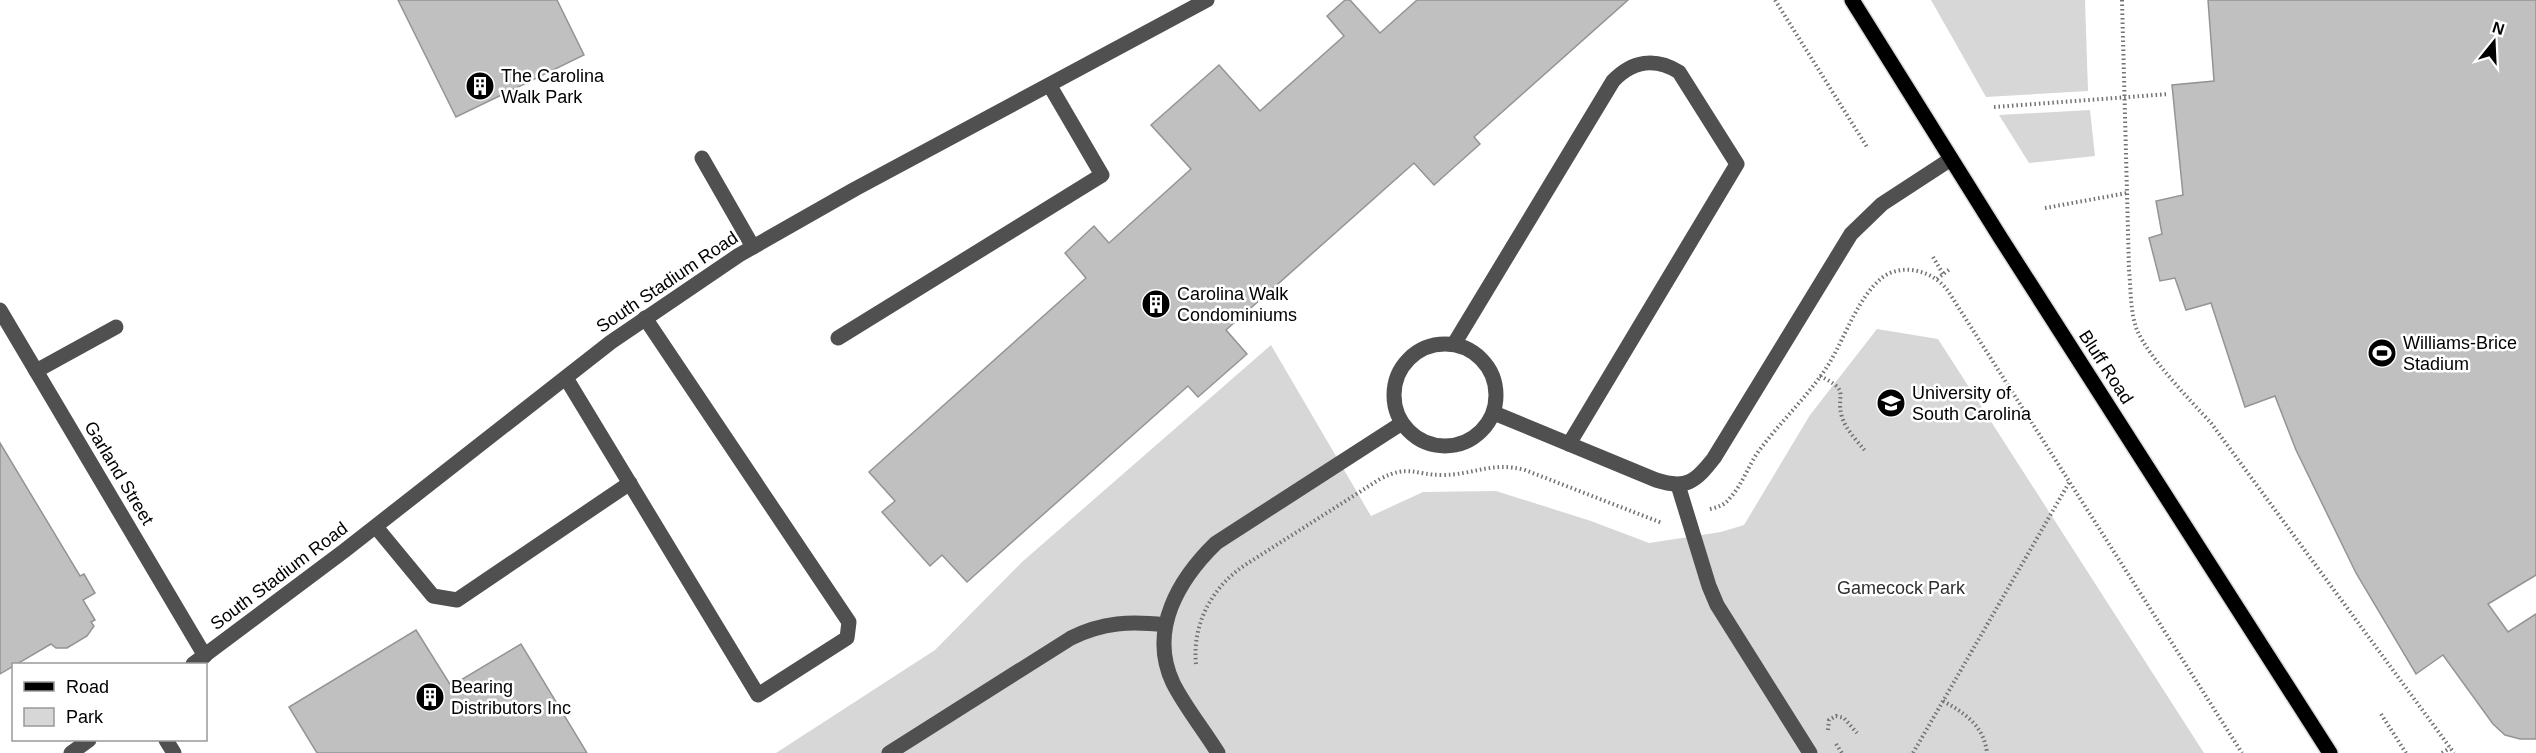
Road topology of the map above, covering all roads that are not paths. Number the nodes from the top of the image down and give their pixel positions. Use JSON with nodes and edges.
{"nodes":[{"id":1,"x":1207,"y":0,"type":"edge"},
{"id":2,"x":1852,"y":0,"type":"edge"},
{"id":3,"x":1050,"y":86,"type":"junction"},
{"id":4,"x":702,"y":158,"type":"dead end"},
{"id":5,"x":1951,"y":159,"type":"junction"},
{"id":6,"x":753,"y":247,"type":"junction"},
{"id":7,"x":0,"y":310,"type":"edge"},
{"id":8,"x":645,"y":318,"type":"junction"},
{"id":9,"x":116,"y":327,"type":"dead end"},
{"id":10,"x":838,"y":338,"type":"dead end"},
{"id":11,"x":1454,"y":344,"type":"junction"},
{"id":12,"x":36,"y":371,"type":"junction"},
{"id":13,"x":566,"y":378,"type":"junction"},
{"id":14,"x":1494,"y":413,"type":"junction"},
{"id":15,"x":1402,"y":423,"type":"junction"},
{"id":16,"x":1569,"y":444,"type":"junction"},
{"id":17,"x":630,"y":483,"type":"junction"},
{"id":18,"x":1678,"y":485,"type":"junction"},
{"id":19,"x":376,"y":527,"type":"junction"},
{"id":20,"x":1165,"y":625,"type":"junction"},
{"id":21,"x":199,"y":660,"type":"edge"},
{"id":22,"x":88,"y":741,"type":"edge"},
{"id":23,"x":71,"y":753,"type":"edge"},
{"id":24,"x":889,"y":753,"type":"edge"},
{"id":25,"x":1218,"y":753,"type":"edge"},
{"id":26,"x":1810,"y":753,"type":"edge"},
{"id":27,"x":2330,"y":753,"type":"edge"}],
"edges":[{"from":1,"to":3,"type":"street","name":"South Stadium Road"},
{"from":2,"to":5,"type":"main road","name":"Bluff Road"},
{"from":3,"to":6,"type":"street","name":"South Stadium Road"},
{"from":3,"to":10,"type":"street"},
{"from":4,"to":6,"type":"street"},
{"from":5,"to":18,"type":"street"},
{"from":5,"to":27,"type":"main road","name":"Bluff Road"},
{"from":6,"to":8,"type":"street","name":"South Stadium Road"},
{"from":7,"to":12,"type":"street","name":"Garland Street"},
{"from":8,"to":13,"type":"street","name":"South Stadium Road"},
{"from":8,"to":17,"type":"street"},
{"from":9,"to":12,"type":"street"},
{"from":11,"to":14,"type":"street"},
{"from":11,"to":15,"type":"street"},
{"from":11,"to":16,"type":"street"},
{"from":12,"to":21,"type":"street","name":"Garland Street"},
{"from":13,"to":17,"type":"street"},
{"from":13,"to":19,"type":"street","name":"South Stadium Road"},
{"from":14,"to":15,"type":"street"},
{"from":14,"to":16,"type":"street"},
{"from":15,"to":20,"type":"street"},
{"from":16,"to":18,"type":"street"},
{"from":17,"to":19,"type":"street"},
{"from":18,"to":26,"type":"street"},
{"from":19,"to":21,"type":"street","name":"South Stadium Road"},
{"from":20,"to":24,"type":"street"},
{"from":20,"to":25,"type":"street"},
{"from":22,"to":23,"type":"street"}]}
